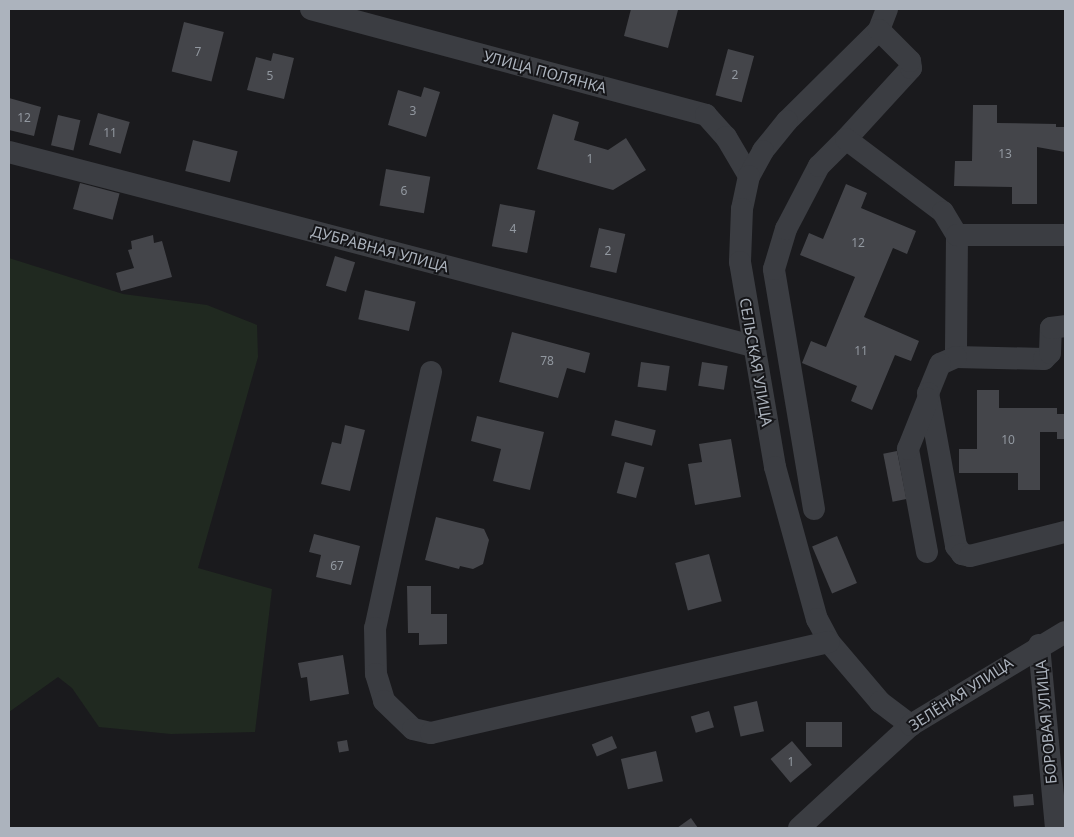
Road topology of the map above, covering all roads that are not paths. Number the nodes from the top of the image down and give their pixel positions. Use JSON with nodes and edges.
{"nodes":[{"id":1,"x":311,"y":9,"type":"edge"},
{"id":2,"x":887,"y":9,"type":"edge"},
{"id":3,"x":879,"y":30,"type":"junction"},
{"id":4,"x":846,"y":139,"type":"junction"},
{"id":5,"x":9,"y":152,"type":"edge"},
{"id":6,"x":749,"y":176,"type":"junction"},
{"id":7,"x":957,"y":235,"type":"junction"},
{"id":8,"x":1065,"y":235,"type":"edge"},
{"id":9,"x":1065,"y":326,"type":"edge"},
{"id":10,"x":752,"y":346,"type":"junction"},
{"id":11,"x":956,"y":357,"type":"junction"},
{"id":12,"x":431,"y":372,"type":"dead end"},
{"id":13,"x":928,"y":399,"type":"junction"},
{"id":14,"x":814,"y":510,"type":"dead end"},
{"id":15,"x":1065,"y":532,"type":"edge"},
{"id":16,"x":956,"y":546,"type":"junction"},
{"id":17,"x":1065,"y":632,"type":"edge"},
{"id":18,"x":829,"y":642,"type":"junction"},
{"id":19,"x":1039,"y":645,"type":"junction"},
{"id":20,"x":910,"y":725,"type":"junction"},
{"id":21,"x":799,"y":828,"type":"edge"},
{"id":22,"x":1056,"y":828,"type":"edge"}],
"edges":[{"from":1,"to":6,"type":"street","name":"УЛИЦА ПОЛЯНКА"},
{"from":2,"to":3,"type":"street","name":"СЕЛЬСКАЯ УЛИЦА"},
{"from":3,"to":4,"type":"street"},
{"from":3,"to":6,"type":"street","name":"СЕЛЬСКАЯ УЛИЦА"},
{"from":4,"to":7,"type":"street"},
{"from":4,"to":14,"type":"street"},
{"from":5,"to":10,"type":"street","name":"ДУБРАВНАЯ УЛИЦА"},
{"from":6,"to":10,"type":"street","name":"СЕЛЬСКАЯ УЛИЦА"},
{"from":7,"to":8,"type":"street"},
{"from":7,"to":11,"type":"street"},
{"from":9,"to":11,"type":"street"},
{"from":10,"to":18,"type":"street","name":"СЕЛЬСКАЯ УЛИЦА"},
{"from":11,"to":13,"type":"street"},
{"from":12,"to":18,"type":"street"},
{"from":13,"to":16,"type":"street"},
{"from":13,"to":16,"type":"street"},
{"from":15,"to":16,"type":"street"},
{"from":17,"to":19,"type":"street","name":"ЗЕЛЁНАЯ УЛИЦА"},
{"from":18,"to":20,"type":"street","name":"СЕЛЬСКАЯ УЛИЦА"},
{"from":19,"to":20,"type":"street","name":"ЗЕЛЁНАЯ УЛИЦА"},
{"from":19,"to":22,"type":"street","name":"БОРОВАЯ УЛИЦА"},
{"from":20,"to":21,"type":"street","name":"ЗЕЛЁНАЯ УЛИЦА"}]}
